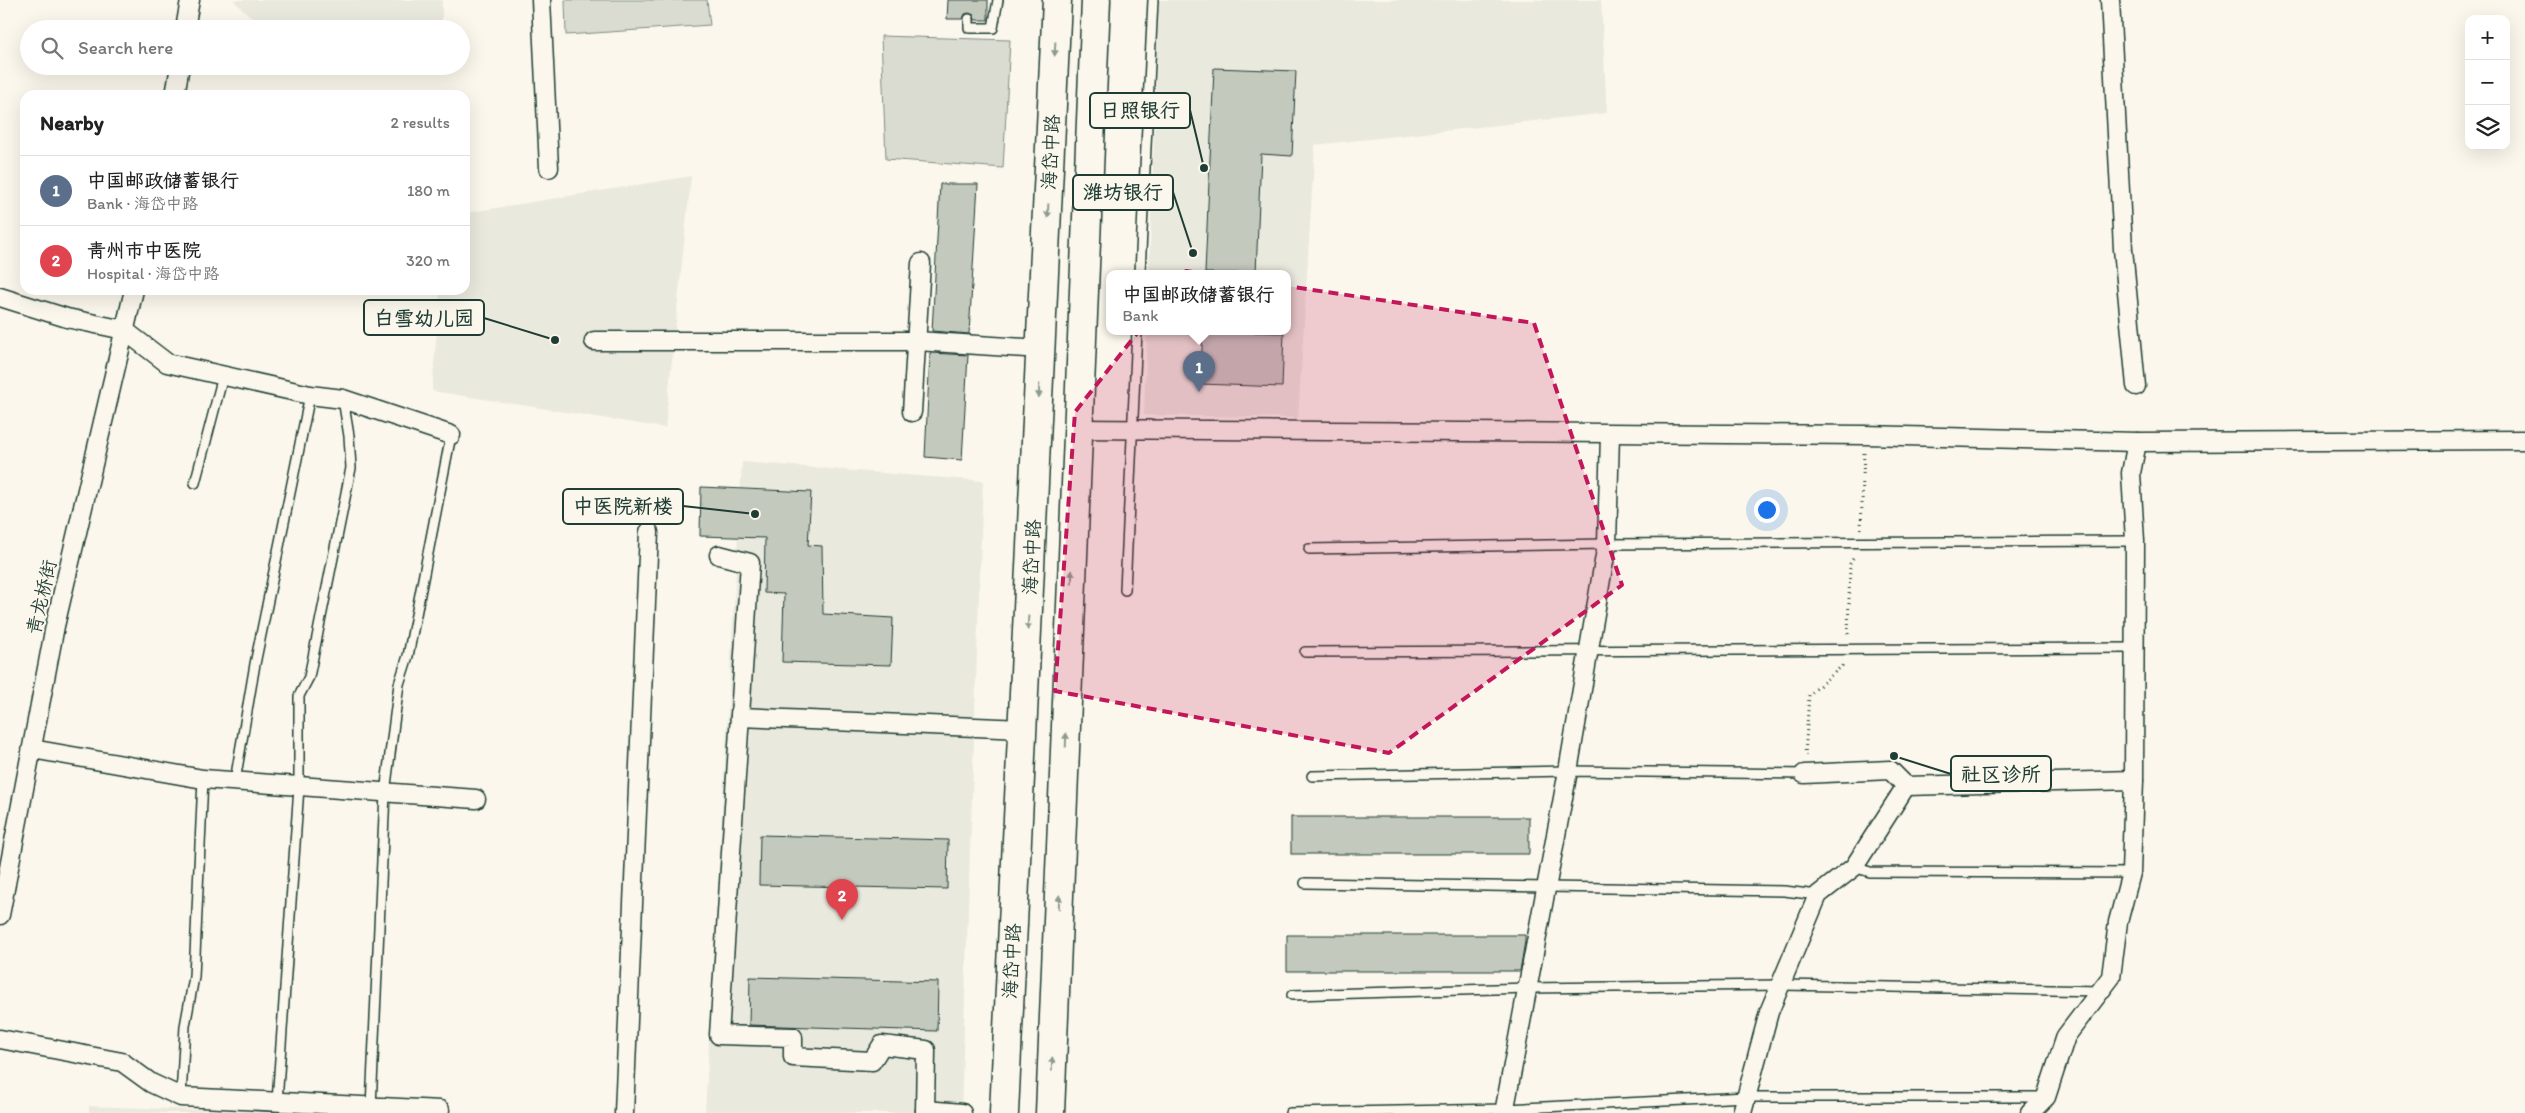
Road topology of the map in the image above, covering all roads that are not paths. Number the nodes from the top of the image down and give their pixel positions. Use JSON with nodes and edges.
{"nodes":[{"id":1,"x":190,"y":0,"type":"edge"},
{"id":2,"x":542,"y":0,"type":"edge"},
{"id":3,"x":998,"y":0,"type":"edge"},
{"id":4,"x":1058,"y":0,"type":"edge"},
{"id":5,"x":1096,"y":0,"type":"edge"},
{"id":6,"x":1153,"y":0,"type":"edge"},
{"id":7,"x":2110,"y":0,"type":"edge"},
{"id":8,"x":969,"y":19,"type":"dead end"},
{"id":9,"x":187,"y":20,"type":"edge"},
{"id":10,"x":179,"y":75,"type":"edge"},
{"id":11,"x":177,"y":90,"type":"edge"},
{"id":12,"x":549,"y":168,"type":"dead end"},
{"id":13,"x":921,"y":263,"type":"dead end"},
{"id":14,"x":1140,"y":270,"type":"edge"},
{"id":15,"x":133,"y":295,"type":"edge"},
{"id":16,"x":0,"y":296,"type":"edge"},
{"id":17,"x":124,"y":330,"type":"junction"},
{"id":18,"x":1137,"y":335,"type":"edge"},
{"id":19,"x":594,"y":341,"type":"dead end"},
{"id":20,"x":916,"y":341,"type":"junction"},
{"id":21,"x":1041,"y":349,"type":"junction"},
{"id":22,"x":223,"y":376,"type":"junction"},
{"id":23,"x":2136,"y":386,"type":"dead end"},
{"id":24,"x":310,"y":395,"type":"junction"},
{"id":25,"x":342,"y":399,"type":"junction"},
{"id":26,"x":912,"y":412,"type":"dead end"},
{"id":27,"x":1078,"y":429,"type":"junction"},
{"id":28,"x":450,"y":434,"type":"joint"},
{"id":29,"x":1610,"y":434,"type":"junction"},
{"id":30,"x":2525,"y":440,"type":"edge"},
{"id":31,"x":2137,"y":442,"type":"junction"},
{"id":32,"x":195,"y":483,"type":"dead end"},
{"id":33,"x":649,"y":532,"type":"dead end"},
{"id":34,"x":2135,"y":541,"type":"junction"},
{"id":35,"x":1607,"y":544,"type":"junction"},
{"id":36,"x":1309,"y":549,"type":"dead end"},
{"id":37,"x":718,"y":555,"type":"dead end"},
{"id":38,"x":1125,"y":590,"type":"dead end"},
{"id":39,"x":2134,"y":648,"type":"junction"},
{"id":40,"x":1589,"y":651,"type":"junction"},
{"id":41,"x":1306,"y":652,"type":"dead end"},
{"id":42,"x":740,"y":717,"type":"junction"},
{"id":43,"x":1023,"y":729,"type":"junction"},
{"id":44,"x":32,"y":749,"type":"junction"},
{"id":45,"x":1568,"y":771,"type":"junction"},
{"id":46,"x":1804,"y":774,"type":"joint"},
{"id":47,"x":1312,"y":776,"type":"dead end"},
{"id":48,"x":203,"y":780,"type":"junction"},
{"id":49,"x":2134,"y":780,"type":"junction"},
{"id":50,"x":235,"y":781,"type":"junction"},
{"id":51,"x":1906,"y":786,"type":"junction"},
{"id":52,"x":299,"y":787,"type":"junction"},
{"id":53,"x":385,"y":793,"type":"junction"},
{"id":54,"x":476,"y":799,"type":"dead end"},
{"id":55,"x":1854,"y":867,"type":"junction"},
{"id":56,"x":2131,"y":873,"type":"junction"},
{"id":57,"x":1306,"y":882,"type":"dead end"},
{"id":58,"x":1546,"y":886,"type":"junction"},
{"id":59,"x":1818,"y":895,"type":"junction"},
{"id":60,"x":0,"y":915,"type":"edge"},
{"id":61,"x":1782,"y":985,"type":"junction"},
{"id":62,"x":1528,"y":988,"type":"junction"},
{"id":63,"x":2100,"y":991,"type":"junction"},
{"id":64,"x":1292,"y":995,"type":"dead end"},
{"id":65,"x":0,"y":1039,"type":"edge"},
{"id":66,"x":181,"y":1097,"type":"junction"},
{"id":67,"x":2046,"y":1097,"type":"junction"},
{"id":68,"x":277,"y":1102,"type":"junction"},
{"id":69,"x":1744,"y":1105,"type":"edge"},
{"id":70,"x":371,"y":1107,"type":"junction"},
{"id":71,"x":440,"y":1110,"type":"dead end"},
{"id":72,"x":1504,"y":1111,"type":"edge"},
{"id":73,"x":925,"y":1112,"type":"edge"},
{"id":74,"x":624,"y":1113,"type":"edge"},
{"id":75,"x":962,"y":1113,"type":"edge"},
{"id":76,"x":1004,"y":1113,"type":"edge"},
{"id":77,"x":1050,"y":1113,"type":"edge"},
{"id":78,"x":1290,"y":1113,"type":"edge"},
{"id":79,"x":2030,"y":1113,"type":"edge"}],
"edges":[{"from":1,"to":9,"type":"street"},
{"from":2,"to":12,"type":"street"},
{"from":3,"to":8,"type":"lane"},
{"from":4,"to":21,"type":"main road","name":"海岱中路","one_way":true},
{"from":5,"to":27,"type":"main road","name":"海岱中路"},
{"from":6,"to":14,"type":"lane"},
{"from":7,"to":23,"type":"street"},
{"from":10,"to":11,"type":"street"},
{"from":13,"to":20,"type":"street"},
{"from":15,"to":17,"type":"street","name":"青龙桥街"},
{"from":16,"to":17,"type":"street"},
{"from":17,"to":22,"type":"street"},
{"from":17,"to":44,"type":"street","name":"青龙桥街"},
{"from":18,"to":38,"type":"lane"},
{"from":19,"to":20,"type":"street"},
{"from":20,"to":21,"type":"street"},
{"from":20,"to":26,"type":"street"},
{"from":21,"to":43,"type":"main road","name":"海岱中路","one_way":true},
{"from":22,"to":24,"type":"street"},
{"from":22,"to":32,"type":"lane"},
{"from":24,"to":25,"type":"street"},
{"from":24,"to":50,"type":"lane"},
{"from":25,"to":28,"type":"street"},
{"from":25,"to":52,"type":"lane"},
{"from":27,"to":29,"type":"street"},
{"from":77,"to":27,"type":"main road","name":"海岱中路","one_way":true},
{"from":28,"to":53,"type":"lane"},
{"from":29,"to":31,"type":"street"},
{"from":29,"to":35,"type":"street"},
{"from":30,"to":31,"type":"street"},
{"from":31,"to":34,"type":"street"},
{"from":33,"to":74,"type":"street"},
{"from":34,"to":35,"type":"lane"},
{"from":34,"to":39,"type":"street"},
{"from":35,"to":36,"type":"lane"},
{"from":35,"to":40,"type":"street"},
{"from":37,"to":42,"type":"street"},
{"from":39,"to":40,"type":"lane"},
{"from":39,"to":49,"type":"street"},
{"from":40,"to":41,"type":"lane"},
{"from":40,"to":45,"type":"street"},
{"from":42,"to":43,"type":"street"},
{"from":42,"to":73,"type":"street"},
{"from":43,"to":76,"type":"main road","name":"海岱中路"},
{"from":44,"to":48,"type":"street"},
{"from":44,"to":60,"type":"street","name":"青龙桥街"},
{"from":45,"to":46,"type":"lane"},
{"from":45,"to":47,"type":"lane"},
{"from":45,"to":58,"type":"street"},
{"from":46,"to":51,"type":"street"},
{"from":48,"to":50,"type":"street"},
{"from":48,"to":66,"type":"lane"},
{"from":49,"to":51,"type":"street"},
{"from":49,"to":56,"type":"street"},
{"from":50,"to":52,"type":"street"},
{"from":51,"to":55,"type":"street"},
{"from":52,"to":53,"type":"street"},
{"from":52,"to":68,"type":"lane"},
{"from":53,"to":54,"type":"street"},
{"from":53,"to":70,"type":"lane"},
{"from":55,"to":56,"type":"lane"},
{"from":55,"to":59,"type":"street"},
{"from":56,"to":63,"type":"street"},
{"from":57,"to":58,"type":"lane"},
{"from":58,"to":59,"type":"lane"},
{"from":58,"to":62,"type":"street"},
{"from":59,"to":61,"type":"street"},
{"from":61,"to":62,"type":"lane"},
{"from":61,"to":63,"type":"lane"},
{"from":61,"to":69,"type":"street"},
{"from":62,"to":64,"type":"lane"},
{"from":62,"to":72,"type":"street"},
{"from":63,"to":67,"type":"street"},
{"from":65,"to":66,"type":"street"},
{"from":66,"to":68,"type":"street"},
{"from":67,"to":69,"type":"lane"},
{"from":67,"to":79,"type":"street"},
{"from":68,"to":70,"type":"street"},
{"from":69,"to":72,"type":"lane"},
{"from":70,"to":71,"type":"street"},
{"from":72,"to":78,"type":"lane"},
{"from":73,"to":75,"type":"street"}]}
